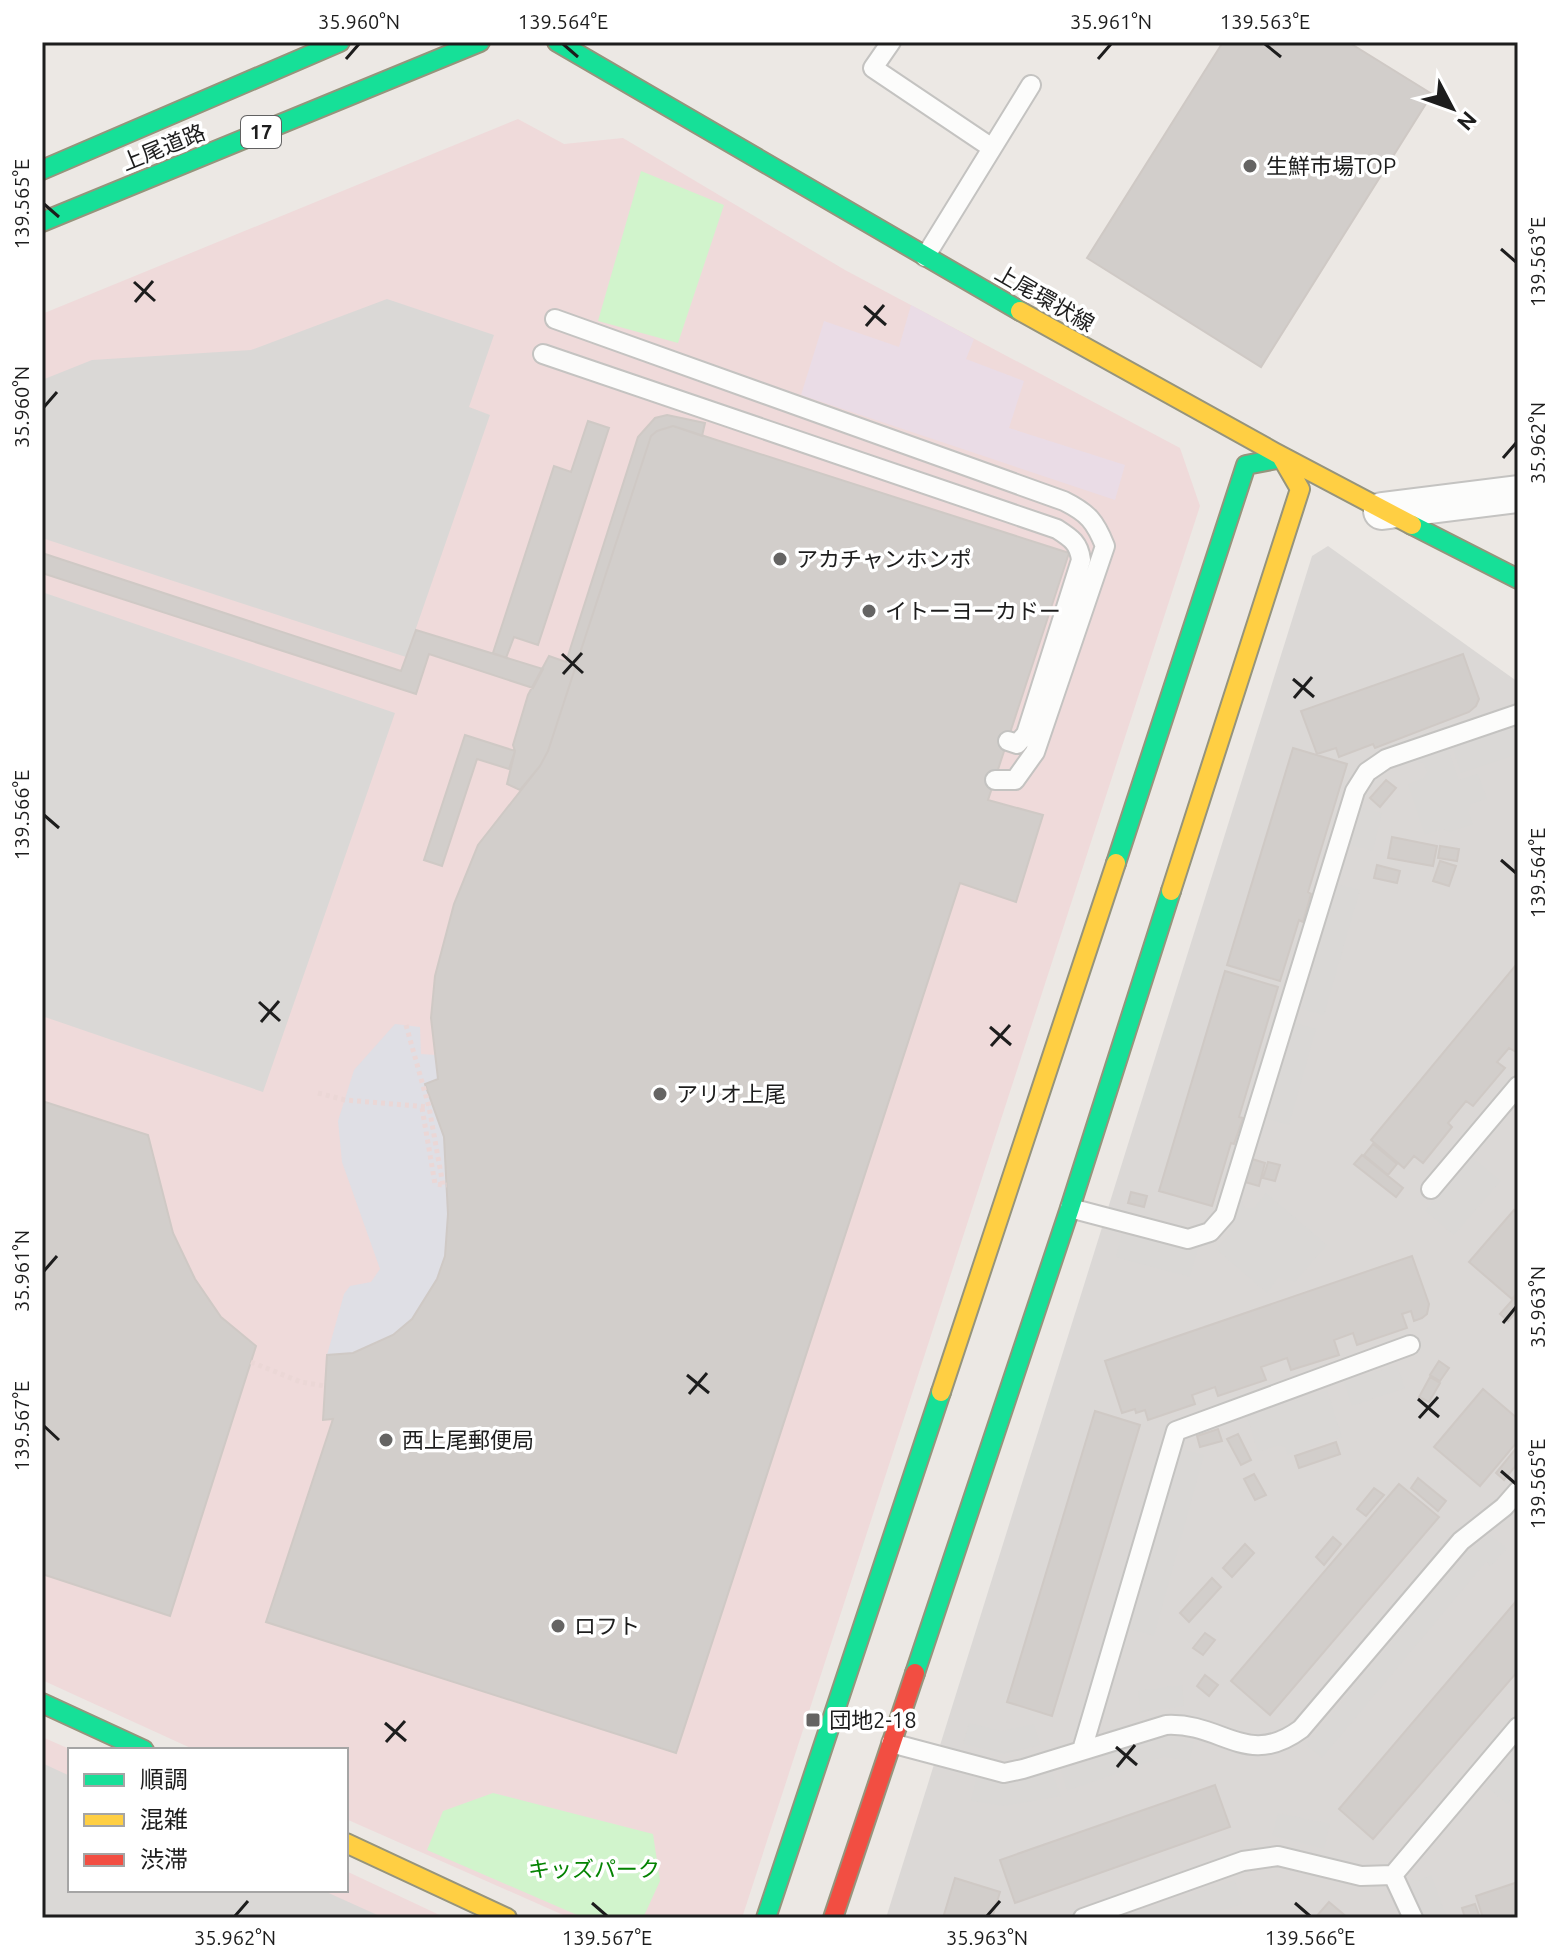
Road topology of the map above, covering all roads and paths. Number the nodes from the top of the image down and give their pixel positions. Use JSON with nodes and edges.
{"nodes":[{"id":1,"x":340,"y":42,"type":"edge"},
{"id":2,"x":480,"y":42,"type":"edge"},
{"id":3,"x":557,"y":42,"type":"edge"},
{"id":4,"x":891,"y":42,"type":"edge"},
{"id":5,"x":1031,"y":85,"type":"dead end"},
{"id":6,"x":992,"y":148,"type":"junction"},
{"id":7,"x":42,"y":170,"type":"edge"},
{"id":8,"x":42,"y":222,"type":"edge"},
{"id":9,"x":925,"y":257,"type":"junction"},
{"id":10,"x":555,"y":319,"type":"dead end"},
{"id":11,"x":543,"y":354,"type":"dead end"},
{"id":12,"x":1282,"y":458,"type":"junction"},
{"id":13,"x":1518,"y":494,"type":"edge"},
{"id":14,"x":1382,"y":511,"type":"junction"},
{"id":15,"x":1518,"y":579,"type":"edge"},
{"id":16,"x":1518,"y":714,"type":"edge"},
{"id":17,"x":1008,"y":741,"type":"dead end"},
{"id":18,"x":995,"y":780,"type":"dead end"},
{"id":19,"x":406,"y":1025,"type":"dead end"},
{"id":20,"x":1518,"y":1086,"type":"edge"},
{"id":21,"x":318,"y":1093,"type":"dead end"},
{"id":22,"x":425,"y":1108,"type":"junction"},
{"id":23,"x":1431,"y":1189,"type":"dead end"},
{"id":24,"x":1070,"y":1208,"type":"junction"},
{"id":25,"x":1410,"y":1345,"type":"dead end"},
{"id":26,"x":251,"y":1362,"type":"dead end"},
{"id":27,"x":325,"y":1386,"type":"dead end"},
{"id":28,"x":1518,"y":1491,"type":"edge"},
{"id":29,"x":42,"y":1703,"type":"edge"},
{"id":30,"x":1518,"y":1727,"type":"edge"},
{"id":31,"x":891,"y":1743,"type":"junction"},
{"id":32,"x":140,"y":1748,"type":"edge"},
{"id":33,"x":1082,"y":1750,"type":"junction"},
{"id":34,"x":348,"y":1844,"type":"edge"},
{"id":35,"x":1393,"y":1875,"type":"junction"},
{"id":36,"x":507,"y":1918,"type":"edge"},
{"id":37,"x":766,"y":1918,"type":"edge"},
{"id":38,"x":833,"y":1918,"type":"edge"},
{"id":39,"x":1083,"y":1918,"type":"edge"},
{"id":40,"x":1413,"y":1918,"type":"edge"}],
"edges":[{"from":1,"to":7,"type":"main road","name":"上尾道路","number":"17"},
{"from":2,"to":8,"type":"main road","name":"上尾道路","number":"17"},
{"from":3,"to":9,"type":"main road","name":"上尾環状線"},
{"from":4,"to":6,"type":"lane"},
{"from":5,"to":6,"type":"lane"},
{"from":6,"to":9,"type":"lane"},
{"from":9,"to":12,"type":"main road","name":"上尾環状線"},
{"from":10,"to":18,"type":"lane"},
{"from":11,"to":17,"type":"lane"},
{"from":12,"to":14,"type":"main road","name":"上尾環状線"},
{"from":12,"to":24,"type":"main road"},
{"from":12,"to":37,"type":"main road"},
{"from":13,"to":14,"type":"street"},
{"from":14,"to":15,"type":"main road","name":"上尾環状線"},
{"from":16,"to":24,"type":"lane"},
{"from":19,"to":22,"type":"path"},
{"from":20,"to":23,"type":"lane"},
{"from":21,"to":22,"type":"path"},
{"from":22,"to":22,"type":"path"},
{"from":24,"to":31,"type":"main road"},
{"from":25,"to":33,"type":"lane"},
{"from":26,"to":27,"type":"path"},
{"from":28,"to":33,"type":"lane"},
{"from":29,"to":32,"type":"main road"},
{"from":30,"to":35,"type":"lane"},
{"from":31,"to":33,"type":"lane"},
{"from":31,"to":38,"type":"main road"},
{"from":34,"to":36,"type":"main road"},
{"from":35,"to":39,"type":"lane"},
{"from":35,"to":40,"type":"lane"}]}
